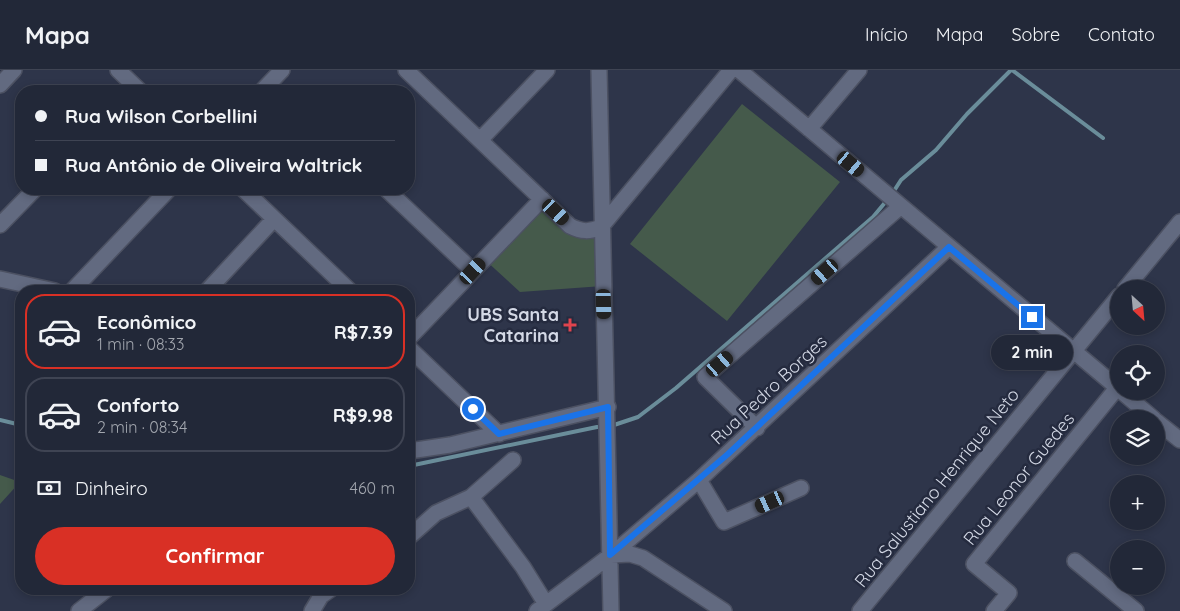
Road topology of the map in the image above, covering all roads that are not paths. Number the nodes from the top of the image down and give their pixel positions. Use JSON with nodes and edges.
{"nodes":[{"id":1,"x":14,"y":70,"type":"edge"},
{"id":2,"x":118,"y":70,"type":"edge"},
{"id":3,"x":282,"y":70,"type":"edge"},
{"id":4,"x":547,"y":70,"type":"edge"},
{"id":5,"x":599,"y":70,"type":"edge"},
{"id":6,"x":731,"y":70,"type":"edge"},
{"id":7,"x":739,"y":70,"type":"edge"},
{"id":8,"x":859,"y":70,"type":"edge"},
{"id":9,"x":410,"y":71,"type":"edge"},
{"id":10,"x":0,"y":85,"type":"edge"},
{"id":11,"x":131,"y":85,"type":"edge"},
{"id":12,"x":274,"y":85,"type":"edge"},
{"id":13,"x":809,"y":129,"type":"junction"},
{"id":14,"x":480,"y":140,"type":"junction"},
{"id":15,"x":29,"y":195,"type":"edge"},
{"id":16,"x":163,"y":195,"type":"edge"},
{"id":17,"x":248,"y":195,"type":"edge"},
{"id":18,"x":392,"y":195,"type":"edge"},
{"id":19,"x":542,"y":199,"type":"junction"},
{"id":20,"x":897,"y":203,"type":"junction"},
{"id":21,"x":274,"y":219,"type":"junction"},
{"id":22,"x":1180,"y":222,"type":"edge"},
{"id":23,"x":0,"y":225,"type":"edge"},
{"id":24,"x":601,"y":227,"type":"junction"},
{"id":25,"x":949,"y":247,"type":"junction"},
{"id":26,"x":473,"y":271,"type":"junction"},
{"id":27,"x":0,"y":279,"type":"edge"},
{"id":28,"x":1132,"y":280,"type":"edge"},
{"id":29,"x":28,"y":285,"type":"edge"},
{"id":30,"x":78,"y":285,"type":"edge"},
{"id":31,"x":213,"y":285,"type":"edge"},
{"id":32,"x":344,"y":285,"type":"edge"},
{"id":33,"x":1110,"y":307,"type":"edge"},
{"id":34,"x":415,"y":332,"type":"edge"},
{"id":35,"x":1073,"y":352,"type":"junction"},
{"id":36,"x":415,"y":354,"type":"edge"},
{"id":37,"x":1110,"y":383,"type":"edge"},
{"id":38,"x":1111,"y":400,"type":"edge"},
{"id":39,"x":1131,"y":400,"type":"edge"},
{"id":40,"x":1143,"y":410,"type":"edge"},
{"id":41,"x":608,"y":412,"type":"junction"},
{"id":42,"x":757,"y":428,"type":"junction"},
{"id":43,"x":1165,"y":428,"type":"edge"},
{"id":44,"x":499,"y":434,"type":"junction"},
{"id":45,"x":1180,"y":440,"type":"edge"},
{"id":46,"x":415,"y":450,"type":"edge"},
{"id":47,"x":513,"y":460,"type":"dead end"},
{"id":48,"x":699,"y":480,"type":"junction"},
{"id":49,"x":801,"y":488,"type":"dead end"},
{"id":50,"x":471,"y":497,"type":"junction"},
{"id":51,"x":415,"y":531,"type":"edge"},
{"id":52,"x":610,"y":555,"type":"junction"},
{"id":53,"x":1075,"y":561,"type":"dead end"},
{"id":54,"x":99,"y":595,"type":"edge"},
{"id":55,"x":322,"y":595,"type":"edge"},
{"id":56,"x":541,"y":608,"type":"edge"},
{"id":57,"x":79,"y":611,"type":"edge"},
{"id":58,"x":312,"y":611,"type":"edge"},
{"id":59,"x":612,"y":611,"type":"edge"},
{"id":60,"x":724,"y":611,"type":"edge"},
{"id":61,"x":860,"y":611,"type":"edge"},
{"id":62,"x":994,"y":611,"type":"edge"},
{"id":63,"x":1136,"y":611,"type":"edge"}],
"edges":[{"from":1,"to":10,"type":"street"},
{"from":2,"to":11,"type":"street"},
{"from":3,"to":12,"type":"street"},
{"from":4,"to":14,"type":"street"},
{"from":5,"to":24,"type":"street"},
{"from":6,"to":24,"type":"street"},
{"from":7,"to":13,"type":"street"},
{"from":8,"to":13,"type":"street"},
{"from":9,"to":14,"type":"street"},
{"from":13,"to":20,"type":"street"},
{"from":14,"to":19,"type":"street"},
{"from":15,"to":23,"type":"street"},
{"from":16,"to":30,"type":"street"},
{"from":17,"to":21,"type":"street"},
{"from":18,"to":26,"type":"street"},
{"from":19,"to":24,"type":"street"},
{"from":19,"to":26,"type":"street"},
{"from":20,"to":25,"type":"street"},
{"from":20,"to":42,"type":"street"},
{"from":21,"to":31,"type":"street"},
{"from":21,"to":32,"type":"street"},
{"from":22,"to":28,"type":"street"},
{"from":24,"to":41,"type":"street"},
{"from":25,"to":35,"type":"street"},
{"from":25,"to":42,"type":"street","name":"Rua Pedro Borges"},
{"from":26,"to":34,"type":"street"},
{"from":27,"to":29,"type":"street"},
{"from":33,"to":35,"type":"street","name":"Rua Salustiano Henrique Neto"},
{"from":35,"to":37,"type":"street"},
{"from":35,"to":61,"type":"street","name":"Rua Salustiano Henrique Neto"},
{"from":36,"to":44,"type":"street"},
{"from":38,"to":62,"type":"street","name":"Rua Leonor Guedes"},
{"from":39,"to":40,"type":"street"},
{"from":41,"to":44,"type":"street"},
{"from":41,"to":52,"type":"street"},
{"from":42,"to":48,"type":"street","name":"Rua Pedro Borges"},
{"from":43,"to":45,"type":"street"},
{"from":44,"to":46,"type":"street"},
{"from":47,"to":50,"type":"street"},
{"from":48,"to":49,"type":"street"},
{"from":48,"to":52,"type":"street","name":"Rua Pedro Borges"},
{"from":50,"to":51,"type":"street"},
{"from":50,"to":56,"type":"street"},
{"from":52,"to":56,"type":"street","name":"Rua Pedro Borges"},
{"from":52,"to":59,"type":"street"},
{"from":52,"to":60,"type":"street"},
{"from":53,"to":63,"type":"street"},
{"from":54,"to":57,"type":"street"},
{"from":55,"to":58,"type":"street"}]}
